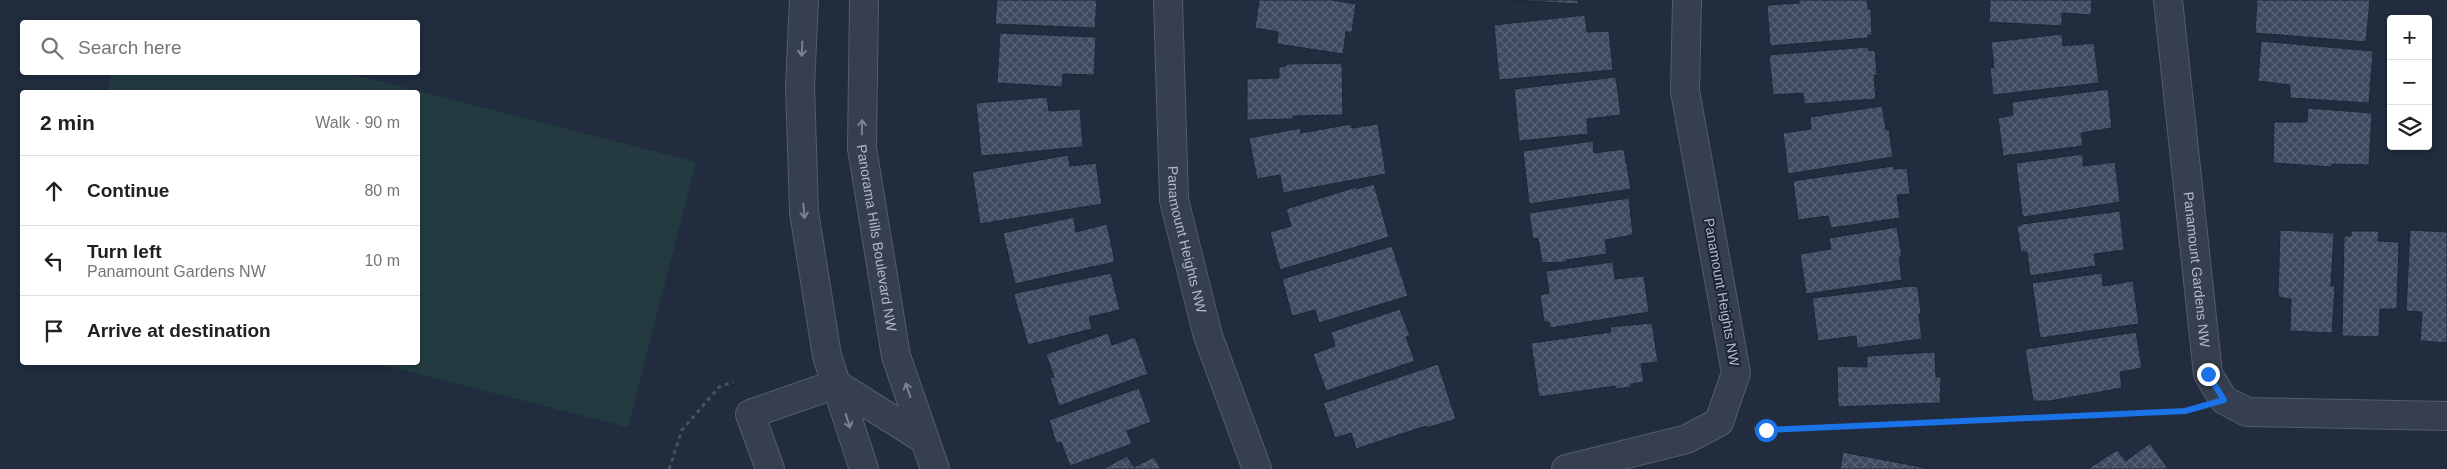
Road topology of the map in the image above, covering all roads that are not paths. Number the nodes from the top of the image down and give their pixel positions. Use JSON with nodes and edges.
{"nodes":[{"id":1,"x":804,"y":0,"type":"edge"},
{"id":2,"x":864,"y":0,"type":"edge"},
{"id":3,"x":1168,"y":0,"type":"edge"},
{"id":4,"x":1687,"y":0,"type":"edge"},
{"id":5,"x":2168,"y":0,"type":"edge"},
{"id":6,"x":836,"y":384,"type":"junction"},
{"id":7,"x":2447,"y":416,"type":"edge"},
{"id":8,"x":926,"y":440,"type":"junction"},
{"id":9,"x":770,"y":469,"type":"edge"},
{"id":10,"x":864,"y":469,"type":"edge"},
{"id":11,"x":936,"y":469,"type":"edge"},
{"id":12,"x":1257,"y":469,"type":"edge"},
{"id":13,"x":1566,"y":469,"type":"edge"}],
"edges":[{"from":1,"to":6,"type":"street","one_way":true},
{"from":8,"to":2,"type":"street","name":"Panorama Hills Boulevard NW","one_way":true},
{"from":3,"to":12,"type":"street","name":"Panamount Heights NW"},
{"from":4,"to":13,"type":"street","name":"Panamount Heights NW"},
{"from":5,"to":7,"type":"street","name":"Panamount Gardens NW"},
{"from":6,"to":8,"type":"street"},
{"from":6,"to":9,"type":"street"},
{"from":6,"to":10,"type":"street","one_way":true},
{"from":8,"to":11,"type":"street","name":"Panorama Hills Boulevard NW"}]}
